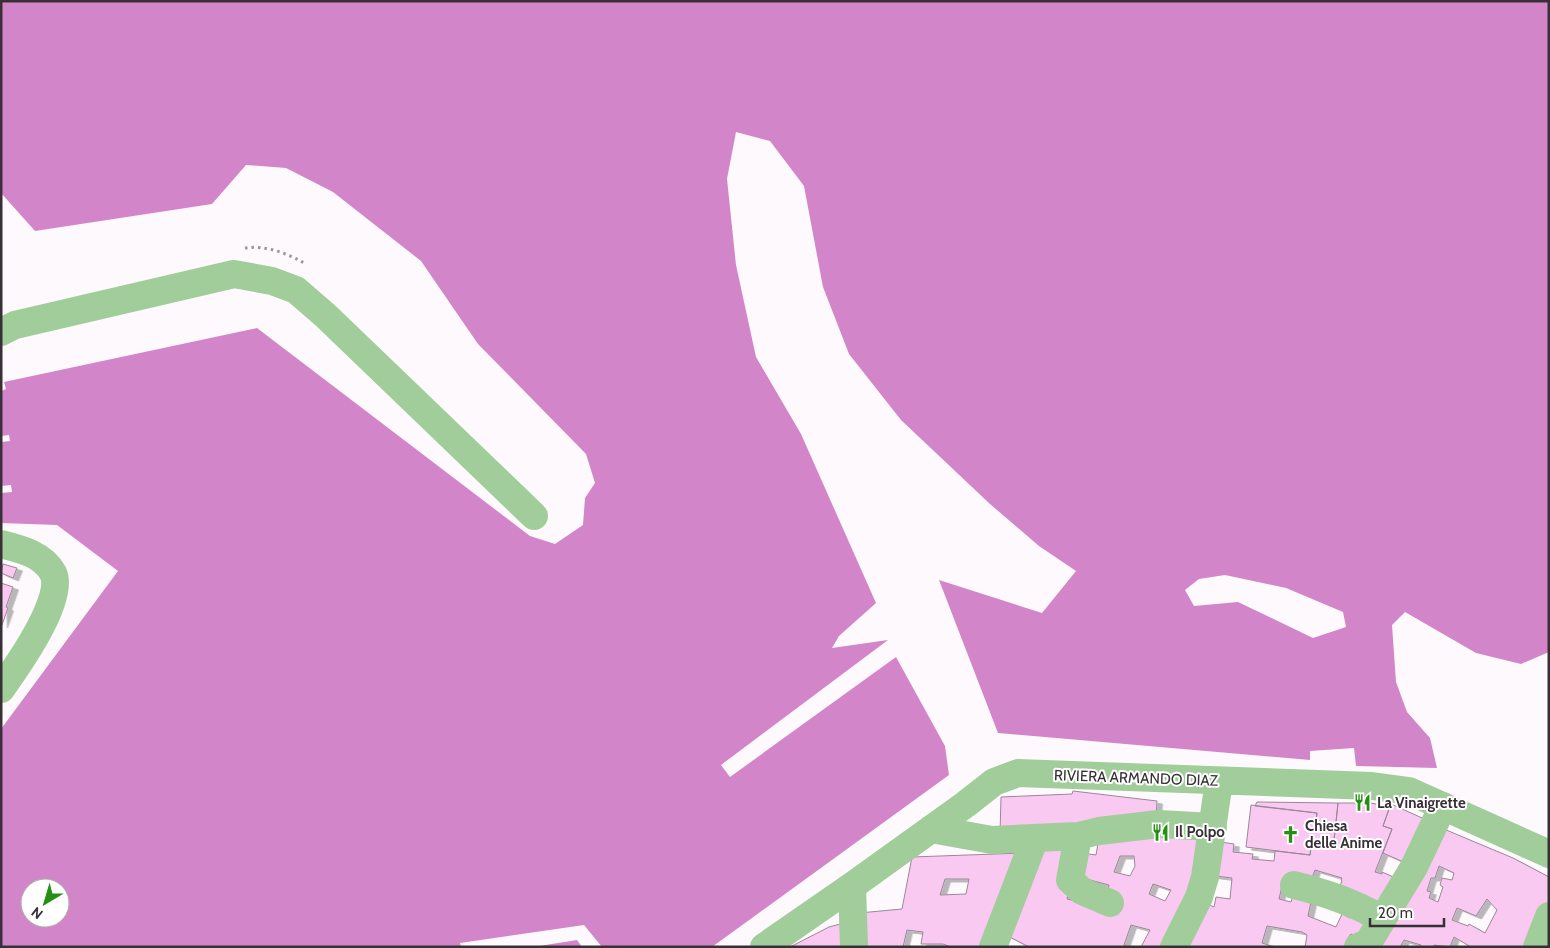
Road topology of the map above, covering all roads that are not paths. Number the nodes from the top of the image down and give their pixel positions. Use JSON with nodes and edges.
{"nodes":[{"id":1,"x":1,"y":332,"type":"edge"},
{"id":2,"x":534,"y":516,"type":"dead end"},
{"id":3,"x":1,"y":544,"type":"edge"},
{"id":4,"x":1,"y":689,"type":"edge"},
{"id":5,"x":1218,"y":781,"type":"junction"},
{"id":6,"x":1443,"y":806,"type":"junction"},
{"id":7,"x":1213,"y":827,"type":"junction"},
{"id":8,"x":931,"y":829,"type":"junction"},
{"id":9,"x":1078,"y":836,"type":"junction"},
{"id":10,"x":1035,"y":838,"type":"junction"},
{"id":11,"x":1549,"y":854,"type":"edge"},
{"id":12,"x":1294,"y":885,"type":"dead end"},
{"id":13,"x":852,"y":886,"type":"junction"},
{"id":14,"x":1110,"y":903,"type":"dead end"},
{"id":15,"x":1549,"y":916,"type":"edge"},
{"id":16,"x":1382,"y":918,"type":"junction"},
{"id":17,"x":1002,"y":944,"type":"edge"},
{"id":18,"x":764,"y":947,"type":"edge"},
{"id":19,"x":854,"y":947,"type":"edge"},
{"id":20,"x":1174,"y":947,"type":"edge"},
{"id":21,"x":1358,"y":947,"type":"edge"},
{"id":22,"x":1537,"y":947,"type":"edge"}],
"edges":[{"from":1,"to":2,"type":"street"},
{"from":3,"to":4,"type":"street"},
{"from":5,"to":6,"type":"street","name":"RIVIERA ARMANDO DIAZ"},
{"from":5,"to":7,"type":"street"},
{"from":5,"to":8,"type":"street","name":"RIVIERA ARMANDO DIAZ"},
{"from":6,"to":11,"type":"street","name":"RIVIERA ARMANDO DIAZ"},
{"from":6,"to":16,"type":"street"},
{"from":7,"to":9,"type":"street"},
{"from":7,"to":20,"type":"street"},
{"from":8,"to":10,"type":"street"},
{"from":8,"to":13,"type":"street","name":"RIVIERA ARMANDO DIAZ"},
{"from":9,"to":10,"type":"street"},
{"from":9,"to":14,"type":"street"},
{"from":10,"to":17,"type":"street"},
{"from":12,"to":16,"type":"street"},
{"from":13,"to":18,"type":"street","name":"RIVIERA ARMANDO DIAZ"},
{"from":13,"to":19,"type":"street"},
{"from":15,"to":22,"type":"street"},
{"from":16,"to":21,"type":"street"}]}
